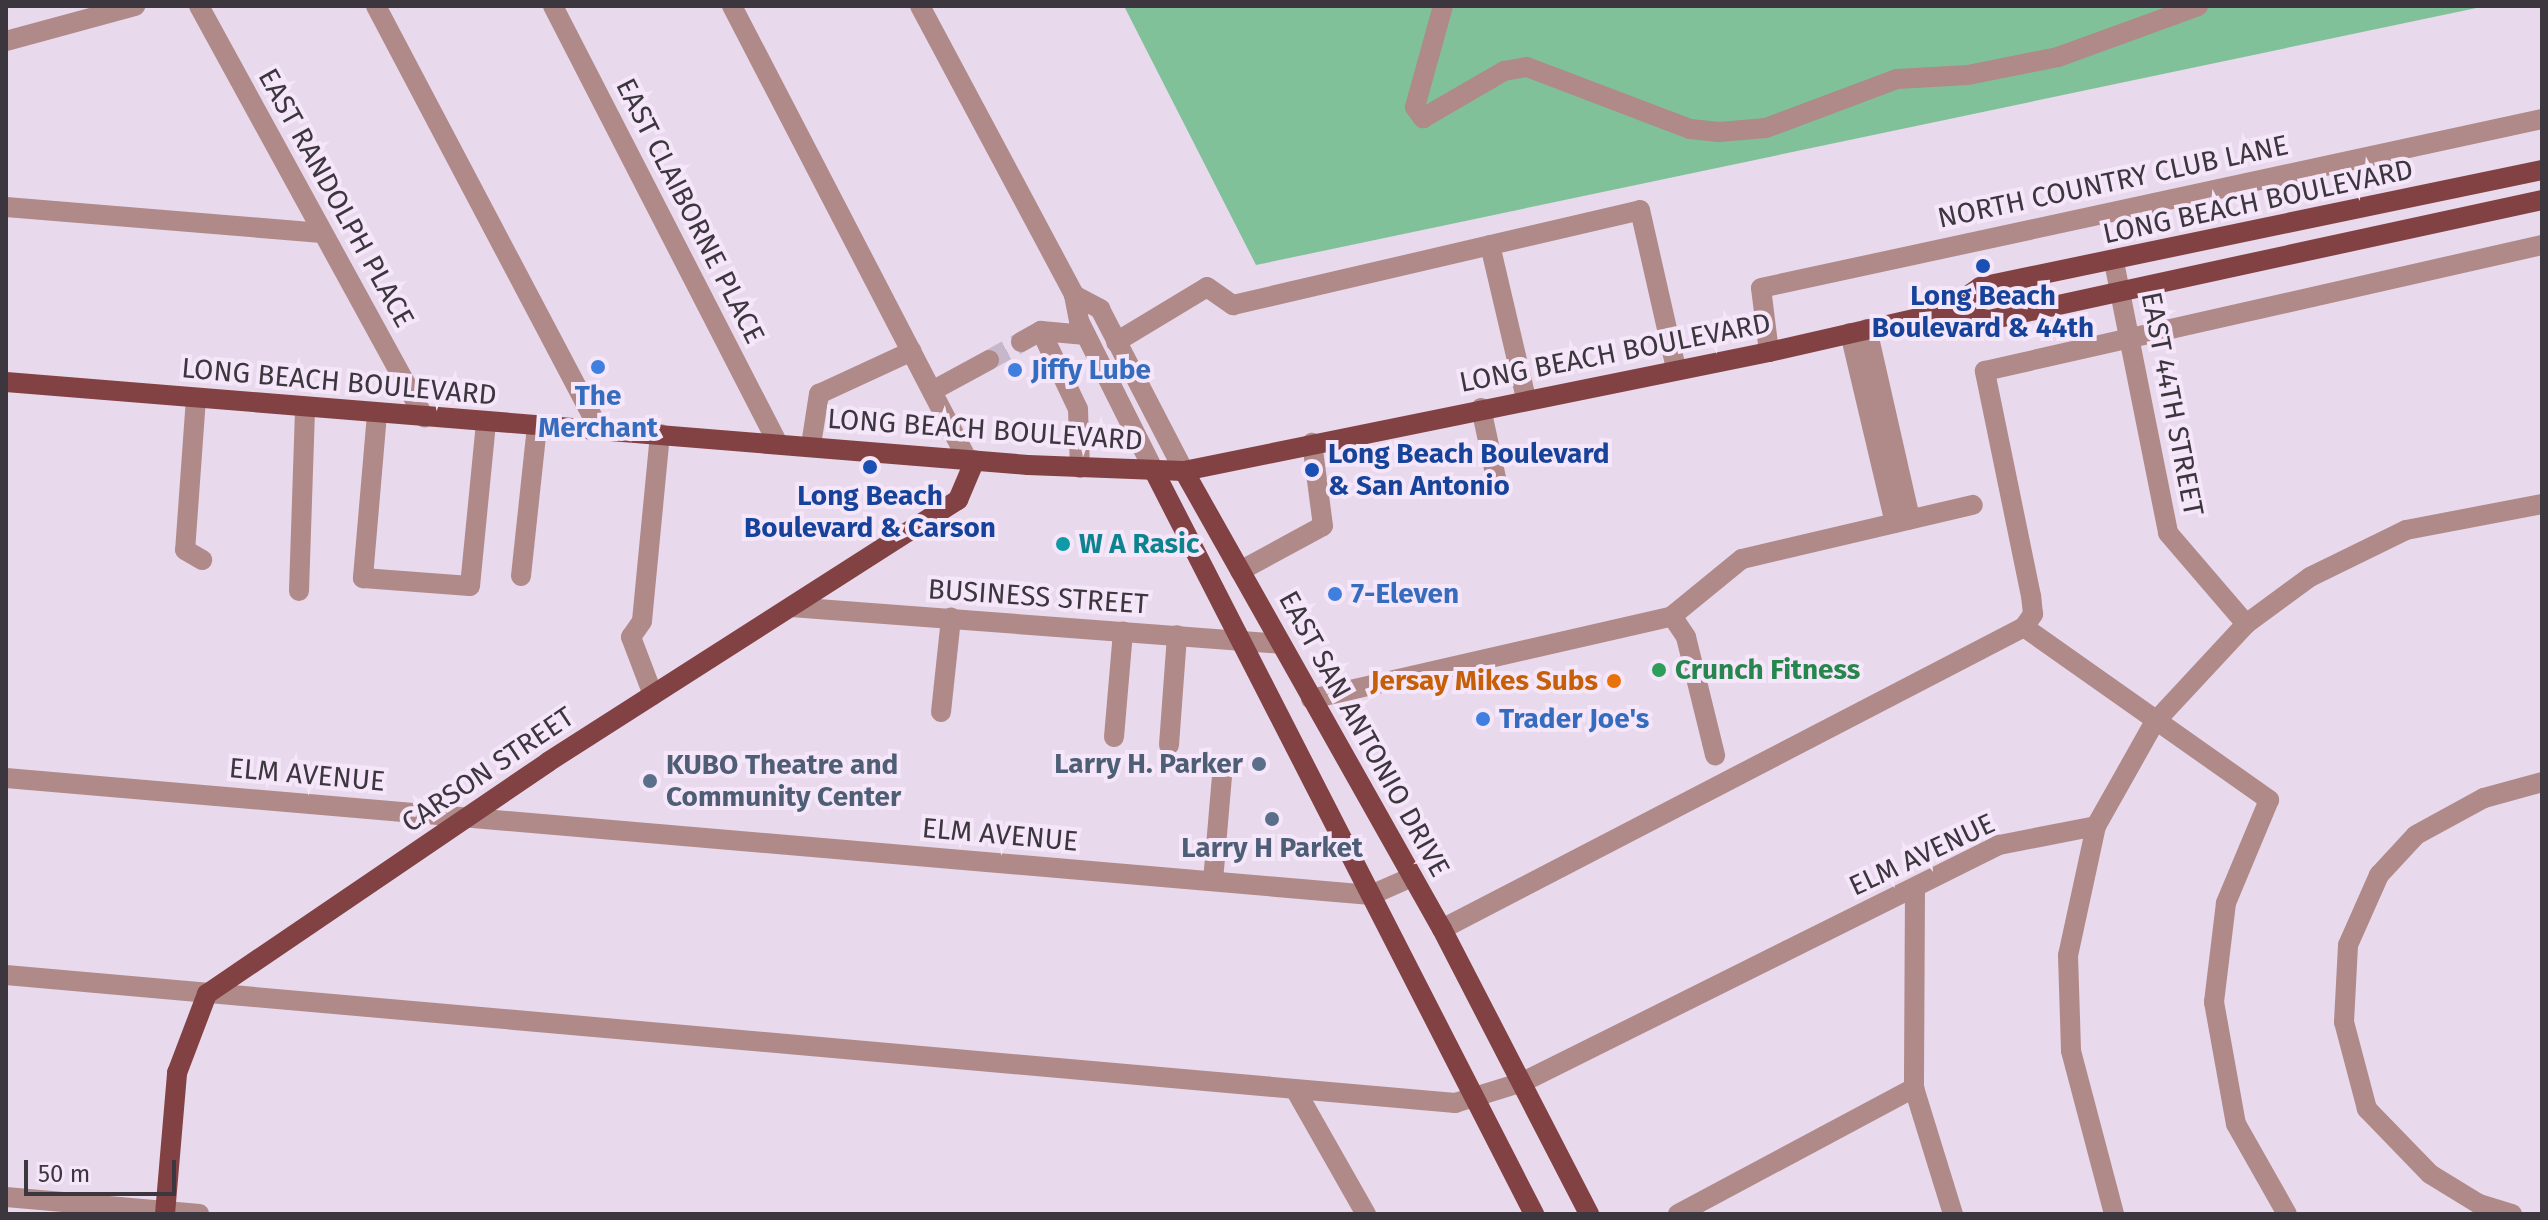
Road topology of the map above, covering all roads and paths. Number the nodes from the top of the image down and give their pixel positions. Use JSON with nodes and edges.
{"nodes":[{"id":1,"x":135,"y":6,"type":"edge"},
{"id":2,"x":199,"y":6,"type":"edge"},
{"id":3,"x":376,"y":6,"type":"edge"},
{"id":4,"x":553,"y":6,"type":"edge"},
{"id":5,"x":732,"y":6,"type":"edge"},
{"id":6,"x":920,"y":6,"type":"edge"},
{"id":7,"x":1443,"y":6,"type":"edge"},
{"id":8,"x":2198,"y":6,"type":"edge"},
{"id":9,"x":87,"y":12,"type":"edge"},
{"id":10,"x":6,"y":41,"type":"edge"},
{"id":11,"x":2542,"y":119,"type":"edge"},
{"id":12,"x":2542,"y":170,"type":"edge"},
{"id":13,"x":2542,"y":200,"type":"edge"},
{"id":14,"x":6,"y":207,"type":"edge"},
{"id":15,"x":322,"y":233,"type":"junction"},
{"id":16,"x":1490,"y":245,"type":"junction"},
{"id":17,"x":2542,"y":245,"type":"edge"},
{"id":18,"x":2114,"y":262,"type":"junction"},
{"id":19,"x":2122,"y":291,"type":"junction"},
{"id":20,"x":1074,"y":295,"type":"junction"},
{"id":21,"x":1945,"y":312,"type":"junction"},
{"id":22,"x":1041,"y":331,"type":"junction"},
{"id":23,"x":1859,"y":331,"type":"junction"},
{"id":24,"x":1086,"y":335,"type":"junction"},
{"id":25,"x":2131,"y":337,"type":"junction"},
{"id":26,"x":1021,"y":342,"type":"tunnel mouth"},
{"id":27,"x":1116,"y":342,"type":"junction"},
{"id":28,"x":912,"y":351,"type":"junction"},
{"id":29,"x":1769,"y":352,"type":"junction"},
{"id":30,"x":989,"y":360,"type":"tunnel mouth"},
{"id":31,"x":1676,"y":368,"type":"junction"},
{"id":32,"x":6,"y":382,"type":"edge"},
{"id":33,"x":932,"y":391,"type":"junction"},
{"id":34,"x":196,"y":398,"type":"junction"},
{"id":35,"x":1526,"y":399,"type":"junction"},
{"id":36,"x":305,"y":407,"type":"junction"},
{"id":37,"x":1481,"y":408,"type":"junction"},
{"id":38,"x":377,"y":414,"type":"junction"},
{"id":39,"x":424,"y":417,"type":"junction"},
{"id":40,"x":486,"y":422,"type":"junction"},
{"id":41,"x":537,"y":426,"type":"junction"},
{"id":42,"x":600,"y":430,"type":"junction"},
{"id":43,"x":660,"y":434,"type":"junction"},
{"id":44,"x":777,"y":441,"type":"junction"},
{"id":45,"x":1312,"y":443,"type":"junction"},
{"id":46,"x":811,"y":445,"type":"junction"},
{"id":47,"x":971,"y":460,"type":"junction"},
{"id":48,"x":1080,"y":468,"type":"junction"},
{"id":49,"x":1154,"y":471,"type":"junction"},
{"id":50,"x":1184,"y":471,"type":"junction"},
{"id":51,"x":1498,"y":487,"type":"dead end"},
{"id":52,"x":2542,"y":504,"type":"edge"},
{"id":53,"x":1973,"y":505,"type":"dead end"},
{"id":54,"x":1902,"y":521,"type":"junction"},
{"id":55,"x":202,"y":560,"type":"dead end"},
{"id":56,"x":1240,"y":571,"type":"junction"},
{"id":57,"x":521,"y":576,"type":"dead end"},
{"id":58,"x":299,"y":591,"type":"dead end"},
{"id":59,"x":791,"y":607,"type":"junction"},
{"id":60,"x":1672,"y":616,"type":"junction"},
{"id":61,"x":951,"y":618,"type":"junction"},
{"id":62,"x":2246,"y":624,"type":"junction"},
{"id":63,"x":2024,"y":627,"type":"junction"},
{"id":64,"x":1123,"y":631,"type":"junction"},
{"id":65,"x":1177,"y":635,"type":"junction"},
{"id":66,"x":1235,"y":639,"type":"junction"},
{"id":67,"x":1280,"y":644,"type":"junction"},
{"id":68,"x":653,"y":695,"type":"junction"},
{"id":69,"x":1311,"y":699,"type":"junction"},
{"id":70,"x":941,"y":712,"type":"dead end"},
{"id":71,"x":2154,"y":723,"type":"junction"},
{"id":72,"x":1114,"y":737,"type":"dead end"},
{"id":73,"x":1169,"y":745,"type":"dead end"},
{"id":74,"x":1715,"y":755,"type":"dead end"},
{"id":75,"x":1222,"y":777,"type":"dead end"},
{"id":76,"x":6,"y":778,"type":"edge"},
{"id":77,"x":2542,"y":782,"type":"edge"},
{"id":78,"x":468,"y":817,"type":"junction"},
{"id":79,"x":2096,"y":826,"type":"junction"},
{"id":80,"x":1412,"y":877,"type":"junction"},
{"id":81,"x":1213,"y":881,"type":"junction"},
{"id":82,"x":1915,"y":887,"type":"junction"},
{"id":83,"x":1371,"y":895,"type":"junction"},
{"id":84,"x":1442,"y":929,"type":"junction"},
{"id":85,"x":6,"y":975,"type":"edge"},
{"id":86,"x":207,"y":994,"type":"junction"},
{"id":87,"x":1523,"y":1082,"type":"junction"},
{"id":88,"x":1914,"y":1088,"type":"junction"},
{"id":89,"x":1296,"y":1091,"type":"junction"},
{"id":90,"x":1473,"y":1097,"type":"junction"},
{"id":91,"x":6,"y":1197,"type":"edge"},
{"id":92,"x":165,"y":1212,"type":"edge"},
{"id":93,"x":199,"y":1214,"type":"edge"},
{"id":94,"x":1366,"y":1214,"type":"edge"},
{"id":95,"x":1534,"y":1214,"type":"edge"},
{"id":96,"x":1589,"y":1214,"type":"edge"},
{"id":97,"x":1678,"y":1214,"type":"edge"},
{"id":98,"x":1953,"y":1214,"type":"edge"},
{"id":99,"x":2114,"y":1214,"type":"edge"},
{"id":100,"x":2287,"y":1214,"type":"edge"},
{"id":101,"x":2512,"y":1214,"type":"edge"}],
"edges":[{"from":1,"to":9,"type":"street"},
{"from":2,"to":15,"type":"street","name":"EAST RANDOLPH PLACE"},
{"from":3,"to":42,"type":"street"},
{"from":4,"to":44,"type":"street","name":"EAST CLAIBORNE PLACE"},
{"from":5,"to":28,"type":"street"},
{"from":6,"to":20,"type":"street","name":"EAST SAN ANTONIO DRIVE"},
{"from":7,"to":8,"type":"street"},
{"from":9,"to":10,"type":"street"},
{"from":11,"to":29,"type":"street","name":"NORTH COUNTRY CLUB LANE"},
{"from":12,"to":18,"type":"main road","name":"LONG BEACH BOULEVARD"},
{"from":13,"to":19,"type":"main road","name":"LONG BEACH BOULEVARD"},
{"from":14,"to":15,"type":"street"},
{"from":15,"to":39,"type":"street","name":"EAST RANDOLPH PLACE"},
{"from":16,"to":27,"type":"street"},
{"from":16,"to":31,"type":"street"},
{"from":16,"to":35,"type":"street"},
{"from":17,"to":25,"type":"street"},
{"from":18,"to":19,"type":"street","name":"EAST 44TH STREET"},
{"from":18,"to":21,"type":"main road","name":"LONG BEACH BOULEVARD"},
{"from":19,"to":21,"type":"main road","name":"LONG BEACH BOULEVARD"},
{"from":19,"to":25,"type":"street","name":"EAST 44TH STREET"},
{"from":20,"to":24,"type":"street","name":"EAST SAN ANTONIO DRIVE"},
{"from":20,"to":27,"type":"street","name":"EAST SAN ANTONIO DRIVE"},
{"from":21,"to":23,"type":"main road","name":"LONG BEACH BOULEVARD"},
{"from":22,"to":24,"type":"street"},
{"from":22,"to":26,"type":"street"},
{"from":22,"to":48,"type":"street"},
{"from":23,"to":29,"type":"main road","name":"LONG BEACH BOULEVARD"},
{"from":23,"to":54,"type":"street"},
{"from":24,"to":49,"type":"street","name":"EAST SAN ANTONIO DRIVE"},
{"from":25,"to":62,"type":"street","name":"EAST 44TH STREET"},
{"from":25,"to":63,"type":"street"},
{"from":27,"to":50,"type":"street","name":"EAST SAN ANTONIO DRIVE"},
{"from":28,"to":33,"type":"street"},
{"from":28,"to":46,"type":"street"},
{"from":29,"to":31,"type":"main road","name":"LONG BEACH BOULEVARD"},
{"from":30,"to":33,"type":"street"},
{"from":31,"to":35,"type":"main road","name":"LONG BEACH BOULEVARD"},
{"from":32,"to":34,"type":"main road","name":"LONG BEACH BOULEVARD"},
{"from":33,"to":47,"type":"street"},
{"from":34,"to":36,"type":"main road","name":"LONG BEACH BOULEVARD"},
{"from":34,"to":55,"type":"street"},
{"from":35,"to":37,"type":"main road","name":"LONG BEACH BOULEVARD"},
{"from":36,"to":38,"type":"main road","name":"LONG BEACH BOULEVARD"},
{"from":36,"to":58,"type":"street"},
{"from":37,"to":45,"type":"main road","name":"LONG BEACH BOULEVARD"},
{"from":37,"to":51,"type":"street"},
{"from":38,"to":39,"type":"main road","name":"LONG BEACH BOULEVARD"},
{"from":38,"to":40,"type":"street"},
{"from":39,"to":40,"type":"main road","name":"LONG BEACH BOULEVARD"},
{"from":40,"to":41,"type":"main road","name":"LONG BEACH BOULEVARD"},
{"from":41,"to":42,"type":"main road","name":"LONG BEACH BOULEVARD"},
{"from":41,"to":57,"type":"street"},
{"from":42,"to":43,"type":"main road","name":"LONG BEACH BOULEVARD"},
{"from":43,"to":44,"type":"main road","name":"LONG BEACH BOULEVARD"},
{"from":43,"to":68,"type":"street"},
{"from":44,"to":46,"type":"main road","name":"LONG BEACH BOULEVARD"},
{"from":45,"to":50,"type":"main road","name":"LONG BEACH BOULEVARD"},
{"from":45,"to":56,"type":"street"},
{"from":46,"to":47,"type":"main road","name":"LONG BEACH BOULEVARD"},
{"from":47,"to":48,"type":"main road","name":"LONG BEACH BOULEVARD"},
{"from":47,"to":59,"type":"main road","name":"CARSON STREET"},
{"from":48,"to":49,"type":"main road","name":"LONG BEACH BOULEVARD"},
{"from":49,"to":50,"type":"main road","name":"LONG BEACH BOULEVARD"},
{"from":49,"to":66,"type":"main road","name":"EAST SAN ANTONIO DRIVE"},
{"from":50,"to":56,"type":"main road","name":"EAST SAN ANTONIO DRIVE"},
{"from":52,"to":62,"type":"street"},
{"from":53,"to":54,"type":"street"},
{"from":54,"to":60,"type":"street"},
{"from":56,"to":67,"type":"main road","name":"EAST SAN ANTONIO DRIVE"},
{"from":59,"to":61,"type":"street","name":"BUSINESS STREET"},
{"from":59,"to":68,"type":"main road","name":"CARSON STREET"},
{"from":60,"to":69,"type":"street"},
{"from":60,"to":74,"type":"street"},
{"from":61,"to":64,"type":"street","name":"BUSINESS STREET"},
{"from":61,"to":70,"type":"street"},
{"from":62,"to":71,"type":"street"},
{"from":63,"to":71,"type":"street"},
{"from":63,"to":84,"type":"street"},
{"from":64,"to":65,"type":"street","name":"BUSINESS STREET"},
{"from":64,"to":72,"type":"street"},
{"from":65,"to":66,"type":"street","name":"BUSINESS STREET"},
{"from":65,"to":73,"type":"street"},
{"from":66,"to":67,"type":"street","name":"BUSINESS STREET"},
{"from":66,"to":83,"type":"main road","name":"EAST SAN ANTONIO DRIVE"},
{"from":67,"to":69,"type":"main road","name":"EAST SAN ANTONIO DRIVE"},
{"from":68,"to":78,"type":"main road","name":"CARSON STREET"},
{"from":69,"to":80,"type":"main road","name":"EAST SAN ANTONIO DRIVE"},
{"from":71,"to":79,"type":"street"},
{"from":71,"to":100,"type":"street"},
{"from":75,"to":81,"type":"street"},
{"from":76,"to":78,"type":"street","name":"ELM AVENUE"},
{"from":77,"to":101,"type":"street"},
{"from":78,"to":81,"type":"street","name":"ELM AVENUE"},
{"from":78,"to":86,"type":"main road","name":"CARSON STREET"},
{"from":79,"to":82,"type":"street","name":"ELM AVENUE"},
{"from":79,"to":99,"type":"street"},
{"from":80,"to":83,"type":"street","name":"ELM AVENUE"},
{"from":80,"to":84,"type":"main road","name":"EAST SAN ANTONIO DRIVE"},
{"from":81,"to":83,"type":"street","name":"ELM AVENUE"},
{"from":82,"to":87,"type":"street","name":"ELM AVENUE"},
{"from":82,"to":88,"type":"street"},
{"from":83,"to":90,"type":"main road","name":"EAST SAN ANTONIO DRIVE"},
{"from":84,"to":87,"type":"main road","name":"EAST SAN ANTONIO DRIVE"},
{"from":85,"to":86,"type":"street","name":"ELM AVENUE"},
{"from":86,"to":89,"type":"street","name":"ELM AVENUE"},
{"from":86,"to":92,"type":"main road"},
{"from":87,"to":90,"type":"street","name":"ELM AVENUE"},
{"from":87,"to":96,"type":"main road","name":"EAST SAN ANTONIO DRIVE"},
{"from":88,"to":97,"type":"street"},
{"from":88,"to":98,"type":"street"},
{"from":89,"to":90,"type":"street","name":"ELM AVENUE"},
{"from":89,"to":94,"type":"street"},
{"from":90,"to":95,"type":"main road","name":"EAST SAN ANTONIO DRIVE"},
{"from":91,"to":92,"type":"street"},
{"from":92,"to":93,"type":"street"}]}
